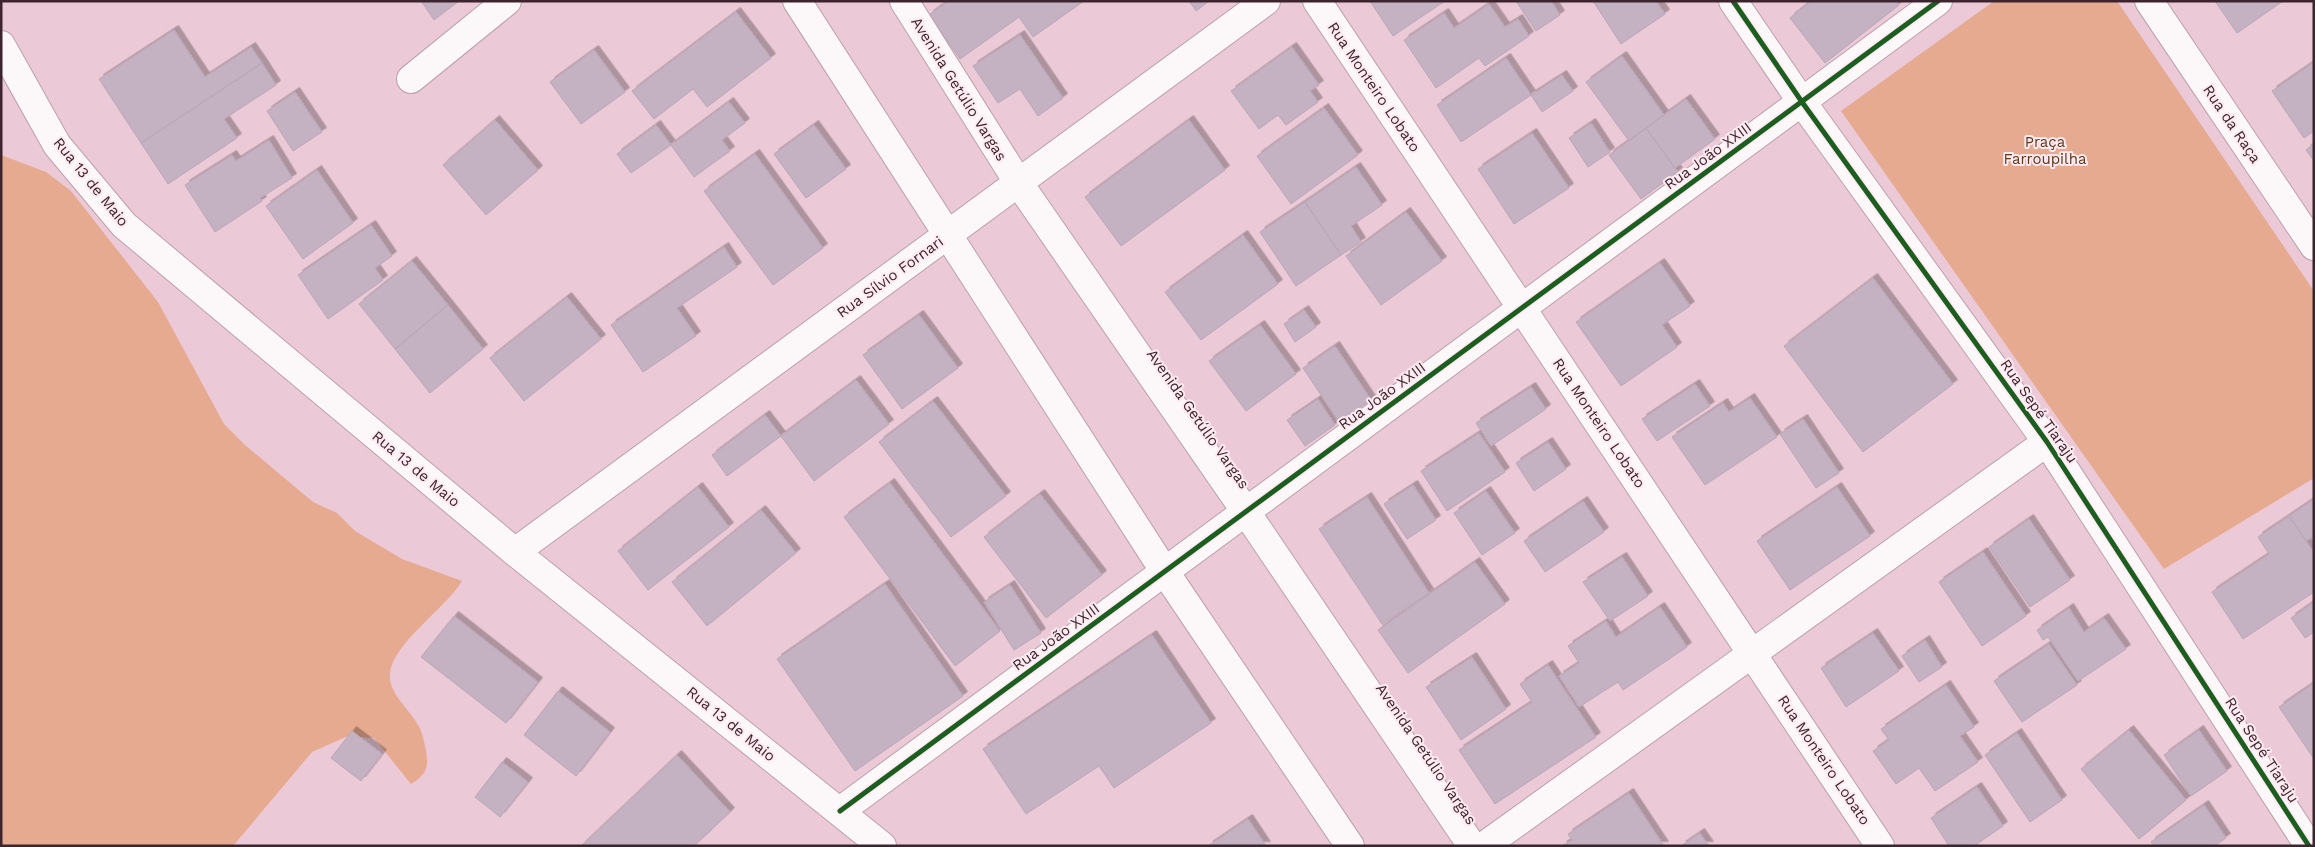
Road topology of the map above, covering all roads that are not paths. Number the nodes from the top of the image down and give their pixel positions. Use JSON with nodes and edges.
{"nodes":[{"id":1,"x":507,"y":1,"type":"edge"},
{"id":2,"x":797,"y":1,"type":"edge"},
{"id":3,"x":904,"y":1,"type":"edge"},
{"id":4,"x":1266,"y":1,"type":"edge"},
{"id":5,"x":1317,"y":1,"type":"edge"},
{"id":6,"x":1733,"y":1,"type":"edge"},
{"id":7,"x":1938,"y":1,"type":"edge"},
{"id":8,"x":2149,"y":1,"type":"edge"},
{"id":9,"x":1,"y":45,"type":"edge"},
{"id":10,"x":411,"y":79,"type":"dead end"},
{"id":11,"x":1802,"y":102,"type":"junction"},
{"id":12,"x":1018,"y":182,"type":"junction"},
{"id":13,"x":946,"y":235,"type":"junction"},
{"id":14,"x":2314,"y":246,"type":"edge"},
{"id":15,"x":1522,"y":308,"type":"junction"},
{"id":16,"x":2047,"y":442,"type":"junction"},
{"id":17,"x":1246,"y":512,"type":"junction"},
{"id":18,"x":515,"y":552,"type":"junction"},
{"id":19,"x":1165,"y":572,"type":"junction"},
{"id":20,"x":1752,"y":653,"type":"junction"},
{"id":21,"x":840,"y":811,"type":"junction"},
{"id":22,"x":882,"y":846,"type":"edge"},
{"id":23,"x":1350,"y":846,"type":"edge"},
{"id":24,"x":1472,"y":846,"type":"edge"},
{"id":25,"x":1484,"y":846,"type":"edge"},
{"id":26,"x":1880,"y":846,"type":"edge"},
{"id":27,"x":2309,"y":846,"type":"edge"}],
"edges":[{"from":1,"to":10,"type":"street"},
{"from":2,"to":13,"type":"street"},
{"from":3,"to":12,"type":"street","name":"Avenida Getúlio Vargas"},
{"from":4,"to":12,"type":"street","name":"Rua Sílvio Fornari"},
{"from":5,"to":15,"type":"street","name":"Rua Monteiro Lobato"},
{"from":6,"to":11,"type":"street","name":"Rua Sepé Tiaraju"},
{"from":7,"to":11,"type":"street","name":"Rua João XXIII"},
{"from":8,"to":14,"type":"street","name":"Rua da Raça"},
{"from":9,"to":18,"type":"street","name":"Rua 13 de Maio"},
{"from":11,"to":15,"type":"street","name":"Rua João XXIII"},
{"from":11,"to":16,"type":"street","name":"Rua Sepé Tiaraju"},
{"from":12,"to":13,"type":"street","name":"Rua Sílvio Fornari"},
{"from":12,"to":17,"type":"street","name":"Avenida Getúlio Vargas"},
{"from":13,"to":18,"type":"street","name":"Rua Sílvio Fornari"},
{"from":13,"to":19,"type":"street"},
{"from":15,"to":17,"type":"street","name":"Rua João XXIII"},
{"from":15,"to":20,"type":"street","name":"Rua Monteiro Lobato"},
{"from":16,"to":20,"type":"street"},
{"from":16,"to":27,"type":"street","name":"Rua Sepé Tiaraju"},
{"from":17,"to":19,"type":"street","name":"Rua João XXIII"},
{"from":17,"to":24,"type":"street","name":"Avenida Getúlio Vargas"},
{"from":18,"to":21,"type":"street","name":"Rua 13 de Maio"},
{"from":19,"to":21,"type":"street","name":"Rua João XXIII"},
{"from":19,"to":23,"type":"street"},
{"from":20,"to":25,"type":"street"},
{"from":20,"to":26,"type":"street","name":"Rua Monteiro Lobato"},
{"from":21,"to":22,"type":"street","name":"Rua 13 de Maio"}]}
